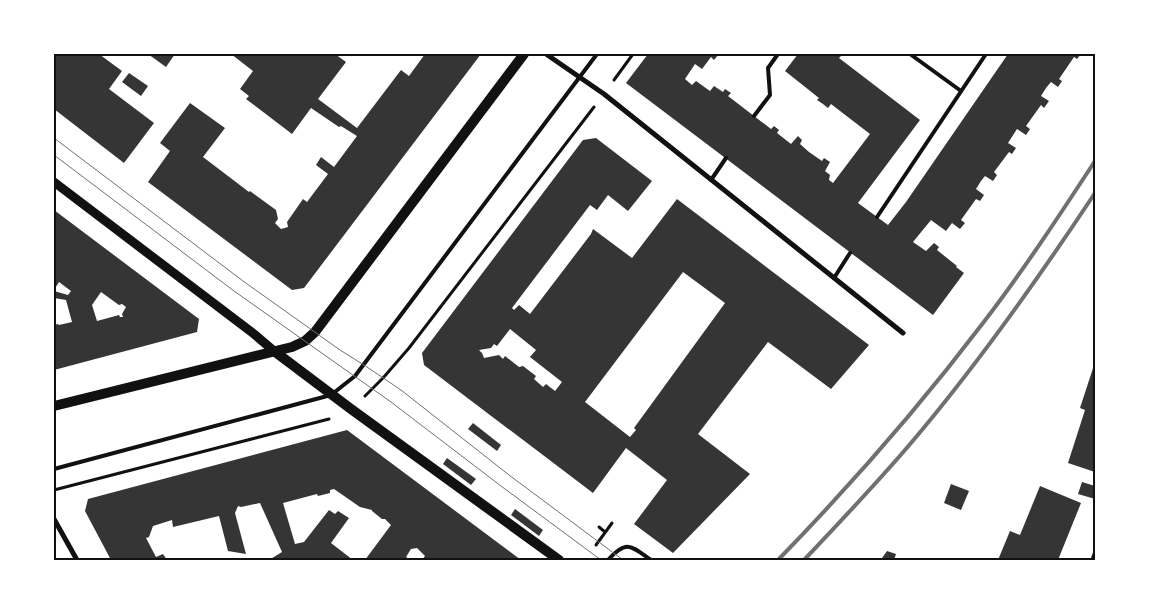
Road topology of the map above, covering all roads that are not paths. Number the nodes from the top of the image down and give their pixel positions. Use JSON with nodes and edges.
{"nodes":[{"id":1,"x":524,"y":54,"type":"edge"},
{"id":2,"x":546,"y":54,"type":"edge"},
{"id":3,"x":597,"y":54,"type":"edge"},
{"id":4,"x":778,"y":54,"type":"edge"},
{"id":5,"x":910,"y":54,"type":"edge"},
{"id":6,"x":986,"y":54,"type":"edge"},
{"id":7,"x":580,"y":76,"type":"junction"},
{"id":8,"x":961,"y":91,"type":"junction"},
{"id":9,"x":754,"y":116,"type":"dead end"},
{"id":10,"x":726,"y":158,"type":"dead end"},
{"id":11,"x":711,"y":180,"type":"junction"},
{"id":12,"x":54,"y":182,"type":"edge"},
{"id":13,"x":877,"y":217,"type":"dead end"},
{"id":14,"x":850,"y":253,"type":"dead end"},
{"id":15,"x":834,"y":278,"type":"junction"},
{"id":16,"x":903,"y":333,"type":"dead end"},
{"id":17,"x":274,"y":351,"type":"junction"},
{"id":18,"x":332,"y":395,"type":"junction"},
{"id":19,"x":54,"y":406,"type":"edge"},
{"id":20,"x":54,"y":469,"type":"edge"},
{"id":21,"x":54,"y":519,"type":"edge"},
{"id":22,"x":77,"y":560,"type":"edge"},
{"id":23,"x":559,"y":560,"type":"edge"},
{"id":24,"x":608,"y":560,"type":"edge"},
{"id":25,"x":651,"y":560,"type":"edge"}],
"edges":[{"from":1,"to":17,"type":"main road"},
{"from":2,"to":7,"type":"street"},
{"from":3,"to":7,"type":"lane"},
{"from":4,"to":9,"type":"lane"},
{"from":5,"to":8,"type":"lane"},
{"from":6,"to":8,"type":"lane"},
{"from":7,"to":11,"type":"street"},
{"from":7,"to":18,"type":"lane"},
{"from":8,"to":13,"type":"lane"},
{"from":10,"to":11,"type":"lane"},
{"from":11,"to":15,"type":"street"},
{"from":12,"to":17,"type":"street"},
{"from":14,"to":15,"type":"lane"},
{"from":15,"to":16,"type":"street"},
{"from":17,"to":18,"type":"main road"},
{"from":17,"to":19,"type":"main road"},
{"from":18,"to":20,"type":"lane"},
{"from":18,"to":23,"type":"main road"},
{"from":21,"to":22,"type":"street"},
{"from":24,"to":25,"type":"lane"}]}
